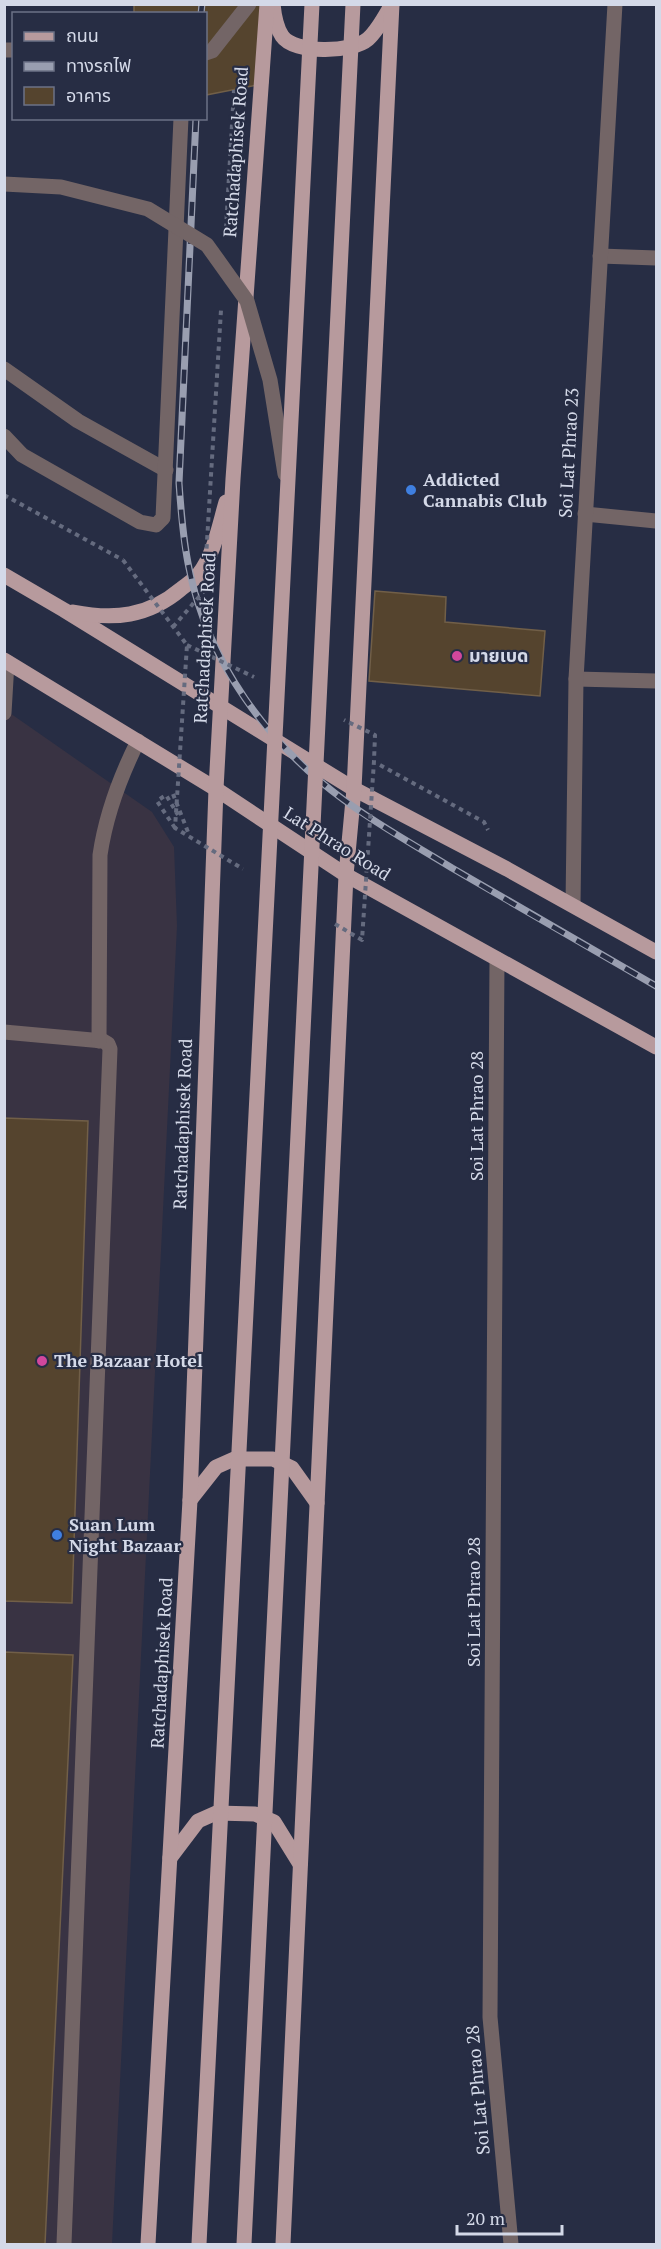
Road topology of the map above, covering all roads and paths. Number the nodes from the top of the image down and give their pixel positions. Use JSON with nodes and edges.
{"nodes":[{"id":1,"x":249,"y":4,"type":"edge"},
{"id":2,"x":267,"y":4,"type":"edge"},
{"id":3,"x":273,"y":4,"type":"edge"},
{"id":4,"x":312,"y":4,"type":"edge"},
{"id":5,"x":353,"y":4,"type":"edge"},
{"id":6,"x":392,"y":4,"type":"edge"},
{"id":7,"x":615,"y":4,"type":"edge"},
{"id":8,"x":207,"y":53,"type":"edge"},
{"id":9,"x":234,"y":90,"type":"dead end"},
{"id":10,"x":181,"y":120,"type":"edge"},
{"id":11,"x":4,"y":184,"type":"edge"},
{"id":12,"x":226,"y":233,"type":"dead end"},
{"id":13,"x":600,"y":256,"type":"junction"},
{"id":14,"x":657,"y":258,"type":"edge"},
{"id":15,"x":221,"y":304,"type":"dead end"},
{"id":16,"x":4,"y":369,"type":"edge"},
{"id":17,"x":4,"y":436,"type":"edge"},
{"id":18,"x":166,"y":470,"type":"junction"},
{"id":19,"x":233,"y":479,"type":"junction"},
{"id":20,"x":286,"y":483,"type":"junction"},
{"id":21,"x":4,"y":495,"type":"edge"},
{"id":22,"x":585,"y":514,"type":"junction"},
{"id":23,"x":657,"y":521,"type":"edge"},
{"id":24,"x":4,"y":575,"type":"edge"},
{"id":25,"x":64,"y":610,"type":"junction"},
{"id":26,"x":6,"y":661,"type":"edge"},
{"id":27,"x":576,"y":679,"type":"junction"},
{"id":28,"x":657,"y":681,"type":"edge"},
{"id":29,"x":221,"y":708,"type":"junction"},
{"id":30,"x":4,"y":713,"type":"edge"},
{"id":31,"x":138,"y":741,"type":"junction"},
{"id":32,"x":158,"y":754,"type":"junction"},
{"id":33,"x":374,"y":761,"type":"dead end"},
{"id":34,"x":216,"y":789,"type":"junction"},
{"id":35,"x":354,"y":789,"type":"junction"},
{"id":36,"x":182,"y":822,"type":"junction"},
{"id":37,"x":484,"y":822,"type":"dead end"},
{"id":38,"x":175,"y":828,"type":"dead end"},
{"id":39,"x":195,"y":845,"type":"dead end"},
{"id":40,"x":346,"y":876,"type":"junction"},
{"id":41,"x":573,"y":905,"type":"junction"},
{"id":42,"x":657,"y":952,"type":"edge"},
{"id":43,"x":497,"y":959,"type":"junction"},
{"id":44,"x":4,"y":1032,"type":"edge"},
{"id":45,"x":99,"y":1041,"type":"junction"},
{"id":46,"x":657,"y":1047,"type":"edge"},
{"id":47,"x":189,"y":1500,"type":"junction"},
{"id":48,"x":317,"y":1503,"type":"junction"},
{"id":49,"x":170,"y":1858,"type":"junction"},
{"id":50,"x":300,"y":1864,"type":"junction"},
{"id":51,"x":64,"y":2244,"type":"edge"},
{"id":52,"x":148,"y":2244,"type":"edge"},
{"id":53,"x":199,"y":2244,"type":"edge"},
{"id":54,"x":244,"y":2244,"type":"edge"},
{"id":55,"x":283,"y":2244,"type":"edge"},
{"id":56,"x":512,"y":2244,"type":"edge"}],
"edges":[{"from":1,"to":8,"type":"street"},
{"from":2,"to":19,"type":"main road","name":"Ratchadaphisek Road"},
{"from":3,"to":6,"type":"main road"},
{"from":4,"to":20,"type":"main road","bridge":true},
{"from":5,"to":54,"type":"main road","bridge":true},
{"from":6,"to":35,"type":"main road"},
{"from":7,"to":13,"type":"street","name":"Soi Lat Phrao 23"},
{"from":9,"to":12,"type":"path","bridge":true},
{"from":10,"to":18,"type":"street"},
{"from":11,"to":20,"type":"street","bridge":true},
{"from":13,"to":14,"type":"street"},
{"from":13,"to":22,"type":"street","name":"Soi Lat Phrao 23"},
{"from":15,"to":21,"type":"path","bridge":true},
{"from":16,"to":18,"type":"street"},
{"from":17,"to":18,"type":"street"},
{"from":19,"to":25,"type":"main road"},
{"from":19,"to":29,"type":"main road","name":"Ratchadaphisek Road"},
{"from":20,"to":53,"type":"main road","bridge":true},
{"from":22,"to":23,"type":"street"},
{"from":22,"to":27,"type":"street","name":"Soi Lat Phrao 23"},
{"from":24,"to":25,"type":"main road"},
{"from":25,"to":29,"type":"main road"},
{"from":26,"to":30,"type":"street"},
{"from":26,"to":31,"type":"main road","name":"Lat Phrao Road"},
{"from":27,"to":28,"type":"street"},
{"from":27,"to":41,"type":"street","name":"Soi Lat Phrao 23"},
{"from":29,"to":34,"type":"main road","name":"Ratchadaphisek Road"},
{"from":29,"to":35,"type":"main road"},
{"from":31,"to":32,"type":"main road","name":"Lat Phrao Road"},
{"from":31,"to":45,"type":"street"},
{"from":32,"to":34,"type":"main road","name":"Lat Phrao Road"},
{"from":32,"to":36,"type":"path"},
{"from":33,"to":37,"type":"path"},
{"from":34,"to":40,"type":"main road","name":"Lat Phrao Road"},
{"from":34,"to":47,"type":"main road","name":"Ratchadaphisek Road"},
{"from":35,"to":40,"type":"main road"},
{"from":35,"to":41,"type":"main road"},
{"from":36,"to":38,"type":"path"},
{"from":36,"to":39,"type":"path"},
{"from":40,"to":43,"type":"main road","name":"Lat Phrao Road"},
{"from":40,"to":48,"type":"main road"},
{"from":41,"to":42,"type":"main road"},
{"from":43,"to":46,"type":"main road","name":"Lat Phrao Road"},
{"from":43,"to":56,"type":"street","name":"Soi Lat Phrao 28"},
{"from":44,"to":45,"type":"street"},
{"from":45,"to":51,"type":"street"},
{"from":47,"to":48,"type":"main road"},
{"from":47,"to":49,"type":"main road","name":"Ratchadaphisek Road"},
{"from":48,"to":50,"type":"main road"},
{"from":49,"to":50,"type":"main road"},
{"from":49,"to":52,"type":"main road","name":"Ratchadaphisek Road"},
{"from":50,"to":55,"type":"main road"}]}
